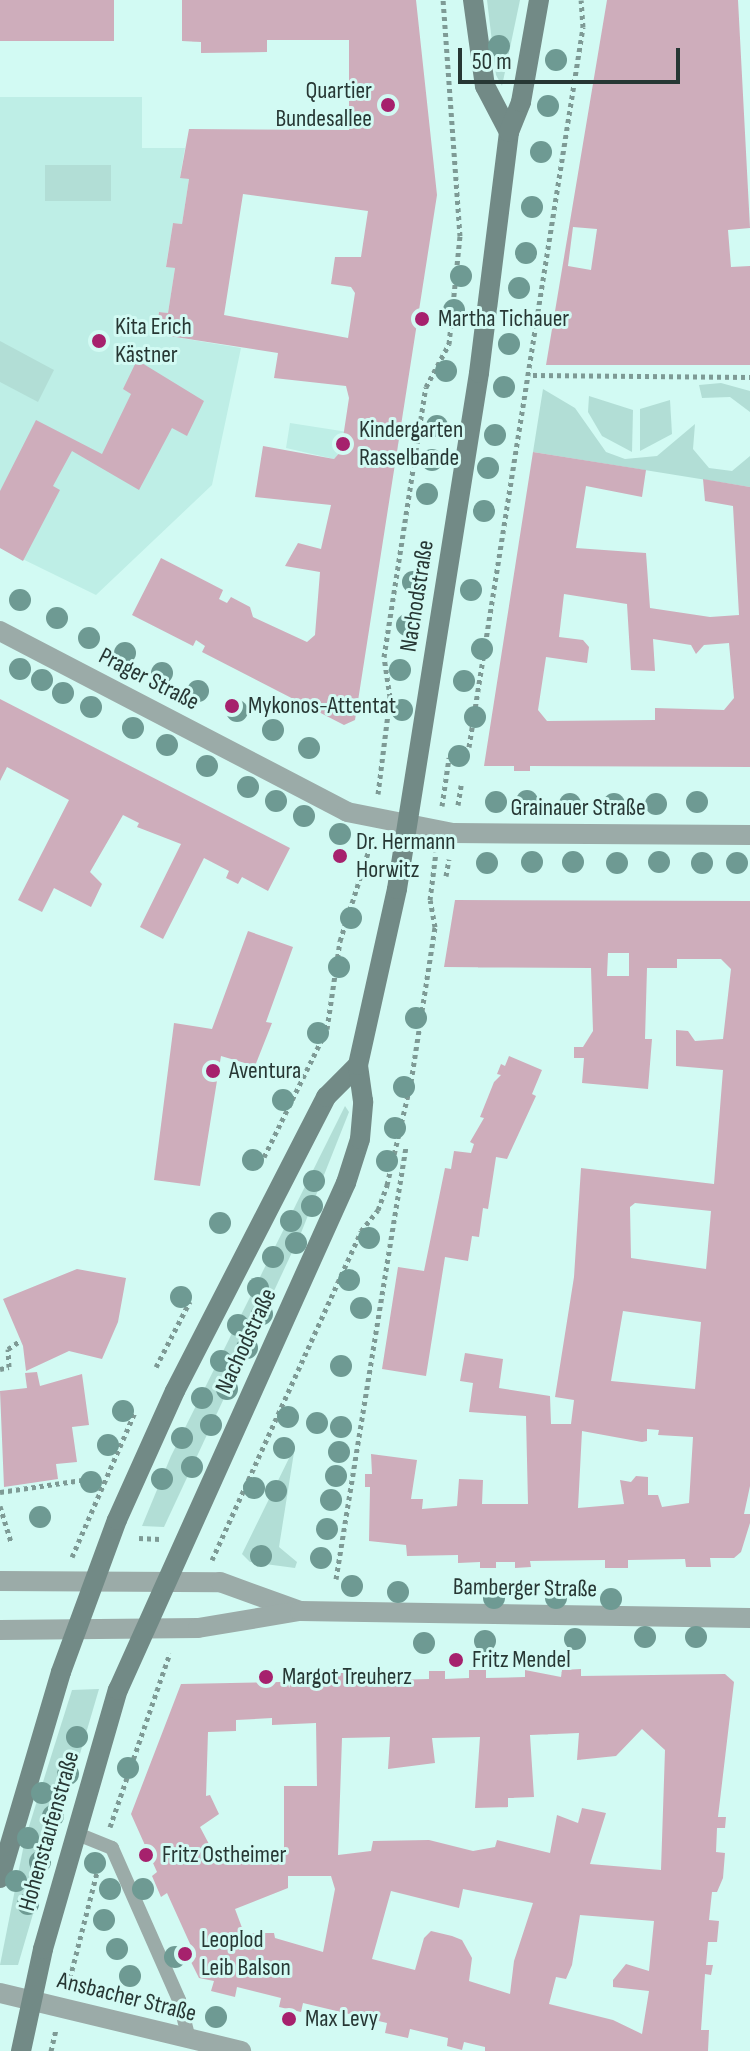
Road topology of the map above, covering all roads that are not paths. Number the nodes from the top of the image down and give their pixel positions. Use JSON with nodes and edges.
{"nodes":[{"id":1,"x":473,"y":0,"type":"edge"},
{"id":2,"x":539,"y":0,"type":"edge"},
{"id":3,"x":509,"y":132,"type":"junction"},
{"id":4,"x":0,"y":631,"type":"edge"},
{"id":5,"x":407,"y":824,"type":"junction"},
{"id":6,"x":750,"y":835,"type":"edge"},
{"id":7,"x":358,"y":1065,"type":"junction"},
{"id":8,"x":166,"y":1580,"type":"junction"},
{"id":9,"x":0,"y":1581,"type":"edge"},
{"id":10,"x":93,"y":1581,"type":"junction"},
{"id":11,"x":300,"y":1611,"type":"junction"},
{"id":12,"x":750,"y":1618,"type":"edge"},
{"id":13,"x":143,"y":1629,"type":"junction"},
{"id":14,"x":0,"y":1630,"type":"edge"},
{"id":15,"x":75,"y":1631,"type":"junction"},
{"id":16,"x":75,"y":1833,"type":"junction"},
{"id":17,"x":0,"y":1878,"type":"edge"},
{"id":18,"x":0,"y":1993,"type":"edge"},
{"id":19,"x":31,"y":2000,"type":"junction"},
{"id":20,"x":189,"y":2045,"type":"edge"},
{"id":21,"x":21,"y":2051,"type":"edge"},
{"id":22,"x":241,"y":2051,"type":"edge"}],
"edges":[{"from":1,"to":3,"type":"main road"},
{"from":2,"to":3,"type":"main road","name":"Nachodstraße"},
{"from":3,"to":5,"type":"main road","name":"Nachodstraße"},
{"from":4,"to":5,"type":"street","name":"Prager Straße"},
{"from":5,"to":6,"type":"street","name":"Grainauer Straße"},
{"from":5,"to":7,"type":"main road","name":"Nachodstraße"},
{"from":7,"to":8,"type":"main road","name":"Nachodstraße"},
{"from":7,"to":10,"type":"main road","name":"Nachodstraße"},
{"from":8,"to":10,"type":"street","name":"Bamberger Straße"},
{"from":8,"to":11,"type":"street","name":"Bamberger Straße"},
{"from":8,"to":13,"type":"main road","name":"Nachodstraße"},
{"from":9,"to":10,"type":"street","name":"Bamberger Straße"},
{"from":10,"to":15,"type":"main road","name":"Hohenstaufenstraße"},
{"from":11,"to":12,"type":"street","name":"Bamberger Straße"},
{"from":11,"to":13,"type":"street","name":"Bamberger Straße"},
{"from":13,"to":15,"type":"street","name":"Bamberger Straße"},
{"from":13,"to":16,"type":"main road","name":"Hohenstaufenstraße"},
{"from":14,"to":15,"type":"street","name":"Bamberger Straße"},
{"from":15,"to":17,"type":"main road","name":"Hohenstaufenstraße"},
{"from":16,"to":19,"type":"main road","name":"Hohenstaufenstraße"},
{"from":16,"to":20,"type":"lane"},
{"from":18,"to":19,"type":"street","name":"Ansbacher Straße"},
{"from":19,"to":20,"type":"street","name":"Ansbacher Straße"},
{"from":19,"to":21,"type":"main road","name":"Hohenstaufenstraße"},
{"from":20,"to":22,"type":"street","name":"Ansbacher Straße"}]}
